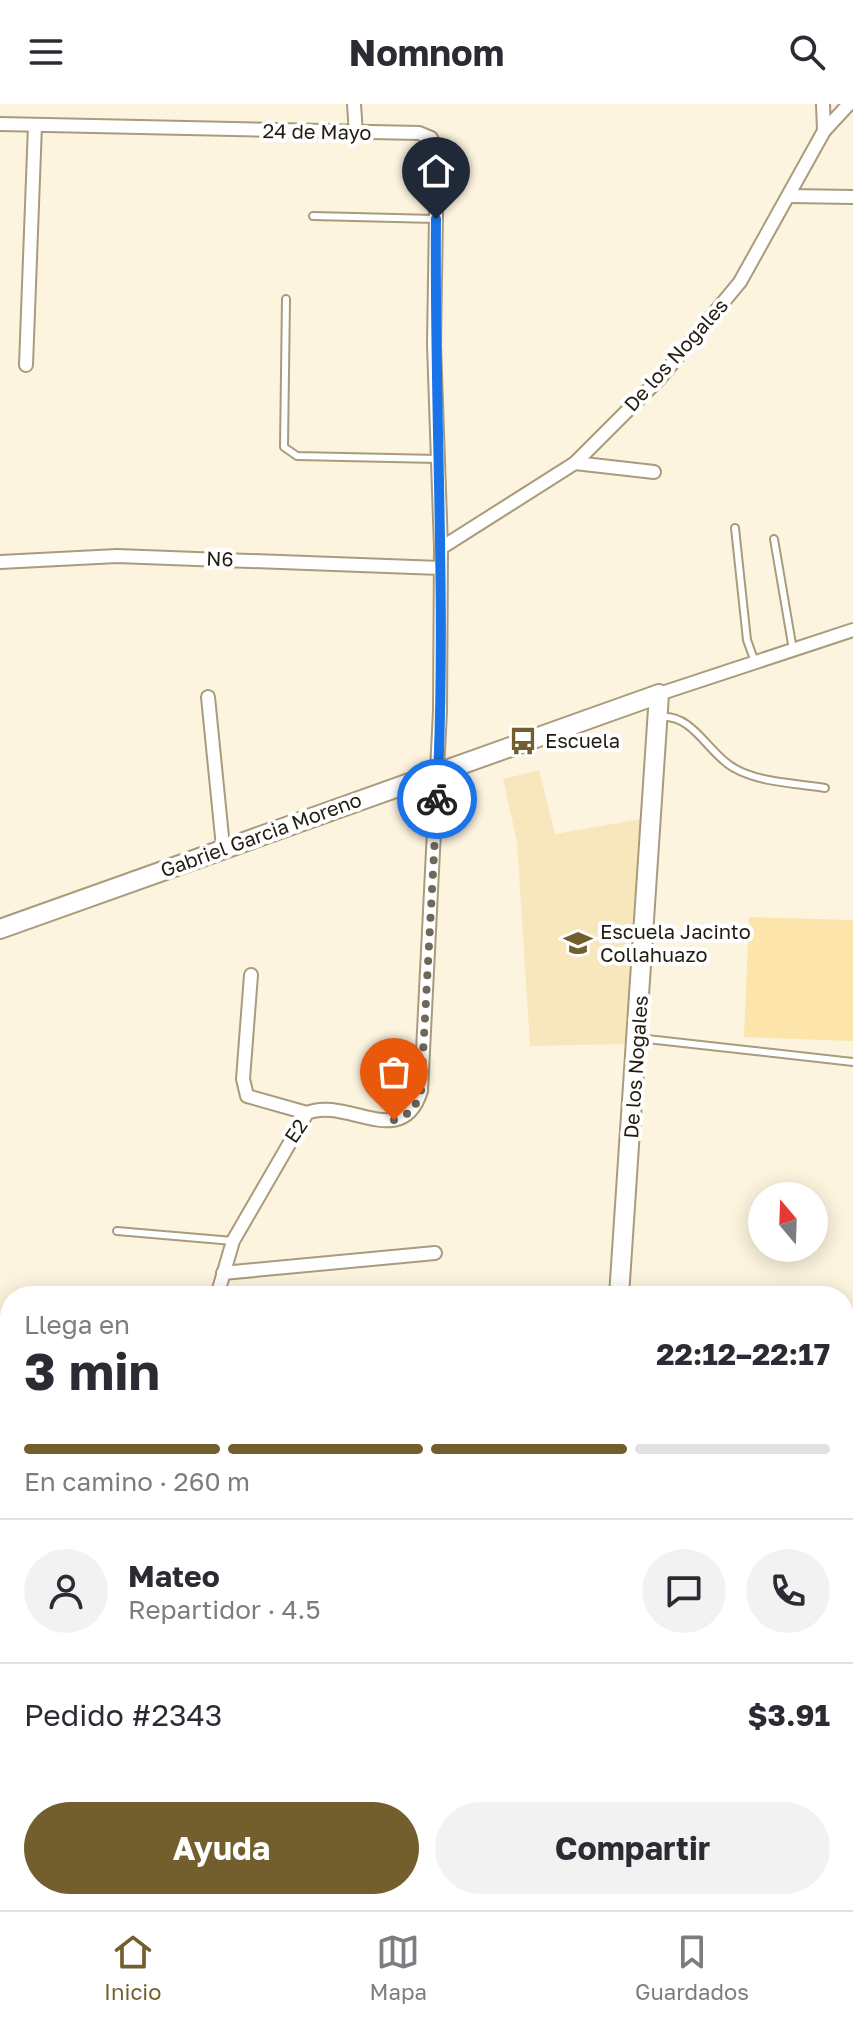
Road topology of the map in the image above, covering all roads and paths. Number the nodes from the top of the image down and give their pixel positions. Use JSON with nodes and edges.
{"nodes":[{"id":1,"x":354,"y":104,"type":"edge"},
{"id":2,"x":823,"y":104,"type":"edge"},
{"id":3,"x":849,"y":104,"type":"edge"},
{"id":4,"x":0,"y":124,"type":"edge"},
{"id":5,"x":35,"y":125,"type":"junction"},
{"id":6,"x":824,"y":131,"type":"junction"},
{"id":7,"x":356,"y":134,"type":"junction"},
{"id":8,"x":790,"y":196,"type":"junction"},
{"id":9,"x":853,"y":197,"type":"edge"},
{"id":10,"x":313,"y":216,"type":"dead end"},
{"id":11,"x":436,"y":219,"type":"junction"},
{"id":12,"x":286,"y":299,"type":"dead end"},
{"id":13,"x":26,"y":365,"type":"dead end"},
{"id":14,"x":438,"y":459,"type":"junction"},
{"id":15,"x":575,"y":463,"type":"junction"},
{"id":16,"x":654,"y":472,"type":"dead end"},
{"id":17,"x":735,"y":528,"type":"dead end"},
{"id":18,"x":774,"y":539,"type":"dead end"},
{"id":19,"x":441,"y":548,"type":"junction"},
{"id":20,"x":0,"y":562,"type":"edge"},
{"id":21,"x":440,"y":568,"type":"junction"},
{"id":22,"x":853,"y":630,"type":"edge"},
{"id":23,"x":793,"y":650,"type":"junction"},
{"id":24,"x":755,"y":663,"type":"junction"},
{"id":25,"x":661,"y":694,"type":"junction"},
{"id":26,"x":208,"y":697,"type":"dead end"},
{"id":27,"x":660,"y":717,"type":"junction"},
{"id":28,"x":439,"y":771,"type":"junction"},
{"id":29,"x":825,"y":788,"type":"dead end"},
{"id":30,"x":223,"y":847,"type":"junction"},
{"id":31,"x":0,"y":929,"type":"edge"},
{"id":32,"x":251,"y":975,"type":"dead end"},
{"id":33,"x":638,"y":1038,"type":"junction"},
{"id":34,"x":853,"y":1062,"type":"edge"},
{"id":35,"x":307,"y":1113,"type":"junction"},
{"id":36,"x":117,"y":1231,"type":"dead end"},
{"id":37,"x":233,"y":1241,"type":"junction"},
{"id":38,"x":435,"y":1253,"type":"dead end"},
{"id":39,"x":223,"y":1273,"type":"junction"},
{"id":40,"x":220,"y":1286,"type":"edge"},
{"id":41,"x":620,"y":1286,"type":"edge"}],
"edges":[{"from":1,"to":7,"type":"street"},
{"from":2,"to":6,"type":"street"},
{"from":3,"to":6,"type":"street","name":"De los Nogales"},
{"from":4,"to":5,"type":"street","name":"24 de Mayo"},
{"from":5,"to":7,"type":"street","name":"24 de Mayo"},
{"from":5,"to":13,"type":"street"},
{"from":6,"to":8,"type":"street","name":"De los Nogales"},
{"from":7,"to":11,"type":"street","name":"24 de Mayo"},
{"from":8,"to":9,"type":"street"},
{"from":8,"to":15,"type":"street","name":"De los Nogales"},
{"from":10,"to":11,"type":"lane"},
{"from":11,"to":14,"type":"street","name":"24 de Mayo"},
{"from":12,"to":14,"type":"lane"},
{"from":14,"to":19,"type":"street","name":"24 de Mayo"},
{"from":15,"to":16,"type":"street"},
{"from":15,"to":19,"type":"street","name":"De los Nogales"},
{"from":17,"to":24,"type":"lane"},
{"from":18,"to":23,"type":"lane"},
{"from":19,"to":21,"type":"street","name":"24 de Mayo"},
{"from":20,"to":21,"type":"street","name":"N6"},
{"from":21,"to":28,"type":"street","name":"24 de Mayo"},
{"from":22,"to":23,"type":"street","name":"Gabriel Garcia Moreno"},
{"from":23,"to":24,"type":"street","name":"Gabriel Garcia Moreno"},
{"from":24,"to":25,"type":"street","name":"Gabriel Garcia Moreno"},
{"from":25,"to":27,"type":"street","name":"De los Nogales"},
{"from":25,"to":28,"type":"street","name":"Gabriel Garcia Moreno"},
{"from":26,"to":30,"type":"street"},
{"from":27,"to":29,"type":"lane"},
{"from":27,"to":33,"type":"street","name":"De los Nogales"},
{"from":28,"to":30,"type":"street","name":"Gabriel Garcia Moreno"},
{"from":28,"to":35,"type":"street","name":"E2"},
{"from":30,"to":31,"type":"street","name":"Gabriel Garcia Moreno"},
{"from":32,"to":35,"type":"street"},
{"from":33,"to":34,"type":"lane"},
{"from":33,"to":41,"type":"street","name":"De los Nogales"},
{"from":35,"to":37,"type":"street","name":"E2"},
{"from":36,"to":37,"type":"lane"},
{"from":37,"to":39,"type":"street","name":"E2"},
{"from":38,"to":39,"type":"street"},
{"from":39,"to":40,"type":"street","name":"E2"}]}
